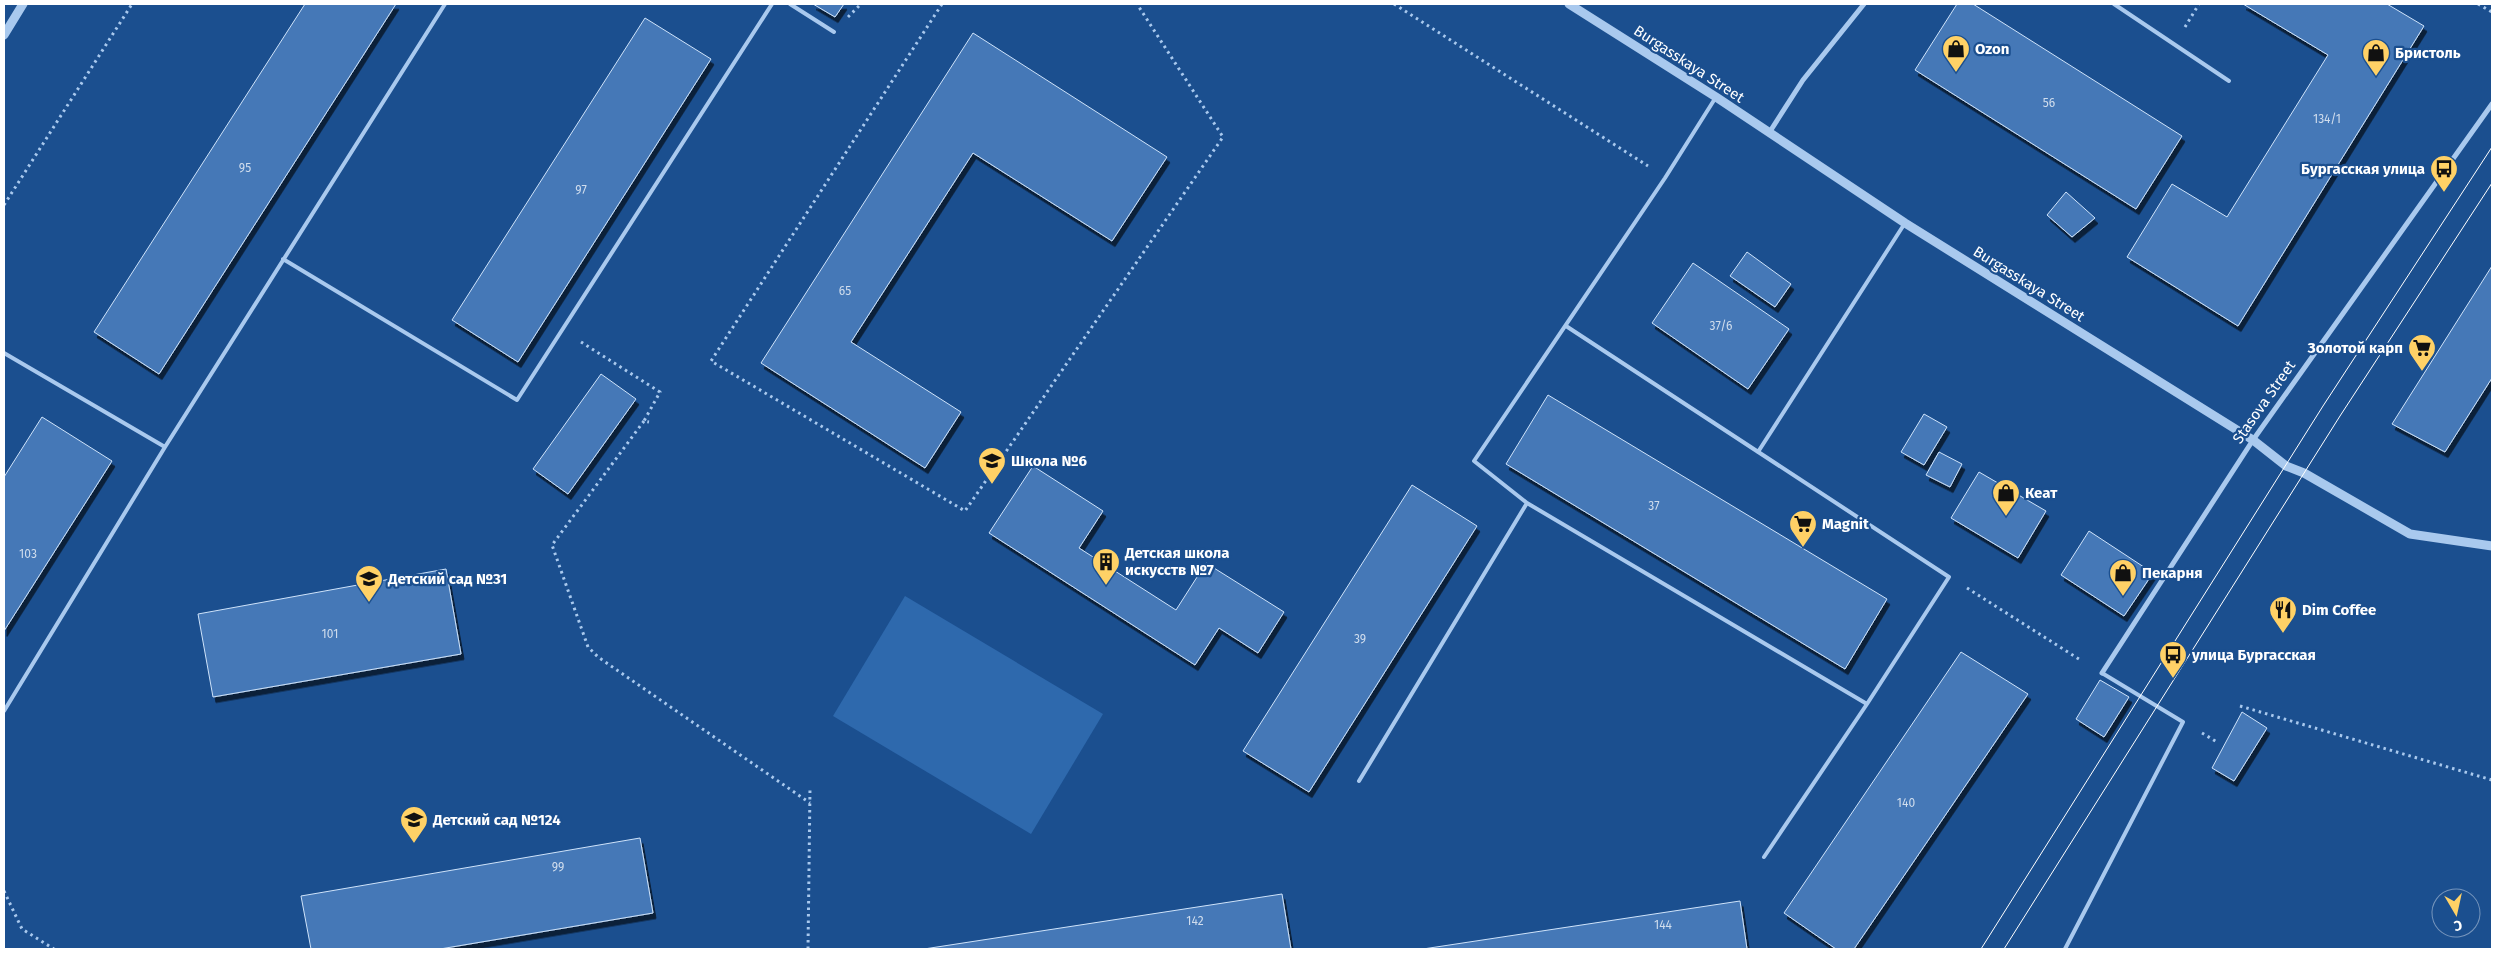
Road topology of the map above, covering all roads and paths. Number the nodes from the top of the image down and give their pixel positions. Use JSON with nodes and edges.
{"nodes":[{"id":1,"x":23,"y":4,"type":"edge"},
{"id":2,"x":132,"y":4,"type":"edge"},
{"id":3,"x":445,"y":4,"type":"edge"},
{"id":4,"x":772,"y":4,"type":"edge"},
{"id":5,"x":790,"y":4,"type":"edge"},
{"id":6,"x":942,"y":4,"type":"edge"},
{"id":7,"x":1138,"y":4,"type":"edge"},
{"id":8,"x":1394,"y":4,"type":"edge"},
{"id":9,"x":1569,"y":4,"type":"edge"},
{"id":10,"x":1864,"y":4,"type":"edge"},
{"id":11,"x":2114,"y":4,"type":"edge"},
{"id":12,"x":2478,"y":4,"type":"edge"},
{"id":13,"x":2492,"y":12,"type":"edge"},
{"id":14,"x":834,"y":32,"type":"dead end"},
{"id":15,"x":4,"y":35,"type":"edge"},
{"id":16,"x":2229,"y":81,"type":"dead end"},
{"id":17,"x":1716,"y":97,"type":"junction"},
{"id":18,"x":2492,"y":104,"type":"edge"},
{"id":19,"x":1769,"y":133,"type":"junction"},
{"id":20,"x":1665,"y":178,"type":"junction"},
{"id":21,"x":4,"y":205,"type":"edge"},
{"id":22,"x":1905,"y":223,"type":"junction"},
{"id":23,"x":283,"y":259,"type":"junction"},
{"id":24,"x":1566,"y":326,"type":"junction"},
{"id":25,"x":562,"y":330,"type":"junction"},
{"id":26,"x":4,"y":353,"type":"edge"},
{"id":27,"x":644,"y":420,"type":"junction"},
{"id":28,"x":649,"y":422,"type":"dead end"},
{"id":29,"x":2253,"y":440,"type":"junction"},
{"id":30,"x":165,"y":447,"type":"junction"},
{"id":31,"x":1758,"y":452,"type":"junction"},
{"id":32,"x":1527,"y":504,"type":"junction"},
{"id":33,"x":2492,"y":546,"type":"edge"},
{"id":34,"x":1949,"y":577,"type":"junction"},
{"id":35,"x":2102,"y":673,"type":"junction"},
{"id":36,"x":1867,"y":704,"type":"junction"},
{"id":37,"x":2240,"y":706,"type":"dead end"},
{"id":38,"x":4,"y":712,"type":"edge"},
{"id":39,"x":2492,"y":780,"type":"edge"},
{"id":40,"x":1359,"y":781,"type":"dead end"},
{"id":41,"x":810,"y":788,"type":"dead end"},
{"id":42,"x":810,"y":803,"type":"junction"},
{"id":43,"x":1764,"y":857,"type":"dead end"},
{"id":44,"x":4,"y":891,"type":"edge"},
{"id":45,"x":54,"y":949,"type":"edge"},
{"id":46,"x":808,"y":949,"type":"edge"},
{"id":47,"x":2065,"y":949,"type":"edge"}],
"edges":[{"from":1,"to":15,"type":"street"},
{"from":2,"to":21,"type":"path"},
{"from":3,"to":23,"type":"lane"},
{"from":4,"to":25,"type":"lane"},
{"from":5,"to":14,"type":"lane"},
{"from":6,"to":7,"type":"path"},
{"from":8,"to":20,"type":"path"},
{"from":9,"to":17,"type":"street","name":"Burgasskaya Street"},
{"from":10,"to":19,"type":"street"},
{"from":11,"to":16,"type":"lane"},
{"from":12,"to":13,"type":"path"},
{"from":17,"to":19,"type":"street","name":"Burgasskaya Street"},
{"from":17,"to":20,"type":"lane"},
{"from":18,"to":29,"type":"street","name":"Stasova Street"},
{"from":19,"to":22,"type":"street","name":"Burgasskaya Street"},
{"from":20,"to":24,"type":"lane"},
{"from":22,"to":29,"type":"street","name":"Burgasskaya Street"},
{"from":22,"to":31,"type":"lane"},
{"from":23,"to":25,"type":"lane"},
{"from":23,"to":30,"type":"lane"},
{"from":24,"to":31,"type":"lane"},
{"from":24,"to":32,"type":"lane"},
{"from":25,"to":27,"type":"path"},
{"from":26,"to":30,"type":"lane"},
{"from":27,"to":28,"type":"path"},
{"from":27,"to":42,"type":"path"},
{"from":29,"to":33,"type":"street","name":"Burgasskaya Street"},
{"from":29,"to":35,"type":"street","name":"Stasova Street"},
{"from":30,"to":38,"type":"lane"},
{"from":31,"to":34,"type":"lane"},
{"from":32,"to":36,"type":"lane"},
{"from":32,"to":40,"type":"lane"},
{"from":34,"to":35,"type":"path"},
{"from":34,"to":36,"type":"lane"},
{"from":35,"to":47,"type":"lane"},
{"from":36,"to":43,"type":"lane"},
{"from":37,"to":39,"type":"path"},
{"from":41,"to":42,"type":"path"},
{"from":42,"to":46,"type":"path"},
{"from":44,"to":45,"type":"path"}]}
